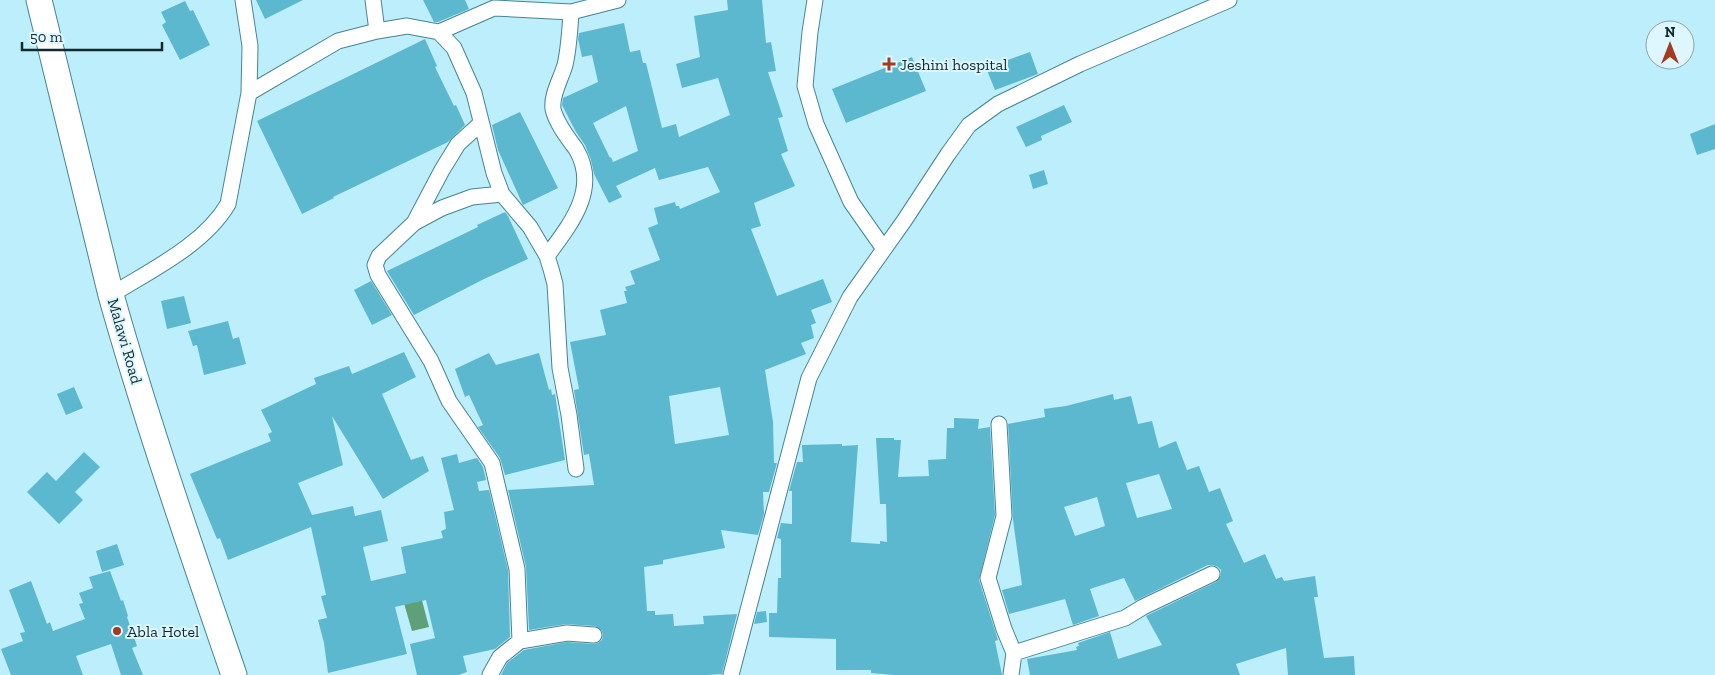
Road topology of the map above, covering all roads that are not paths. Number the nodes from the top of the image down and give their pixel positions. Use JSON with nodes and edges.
{"nodes":[{"id":1,"x":39,"y":0,"type":"edge"},
{"id":2,"x":243,"y":0,"type":"edge"},
{"id":3,"x":373,"y":0,"type":"edge"},
{"id":4,"x":618,"y":0,"type":"edge"},
{"id":5,"x":815,"y":0,"type":"edge"},
{"id":6,"x":1229,"y":0,"type":"edge"},
{"id":7,"x":494,"y":4,"type":"edge"},
{"id":8,"x":571,"y":12,"type":"junction"},
{"id":9,"x":377,"y":31,"type":"junction"},
{"id":10,"x":439,"y":32,"type":"junction"},
{"id":11,"x":249,"y":93,"type":"junction"},
{"id":12,"x":480,"y":124,"type":"junction"},
{"id":13,"x":502,"y":194,"type":"junction"},
{"id":14,"x":414,"y":223,"type":"junction"},
{"id":15,"x":884,"y":249,"type":"junction"},
{"id":16,"x":546,"y":256,"type":"junction"},
{"id":17,"x":111,"y":295,"type":"junction"},
{"id":18,"x":998,"y":424,"type":"dead end"},
{"id":19,"x":576,"y":469,"type":"dead end"},
{"id":20,"x":1212,"y":574,"type":"dead end"},
{"id":21,"x":594,"y":635,"type":"dead end"},
{"id":22,"x":520,"y":641,"type":"junction"},
{"id":23,"x":1014,"y":653,"type":"junction"},
{"id":24,"x":234,"y":675,"type":"edge"},
{"id":25,"x":490,"y":675,"type":"edge"},
{"id":26,"x":731,"y":675,"type":"edge"},
{"id":27,"x":1010,"y":675,"type":"edge"}],
"edges":[{"from":1,"to":17,"type":"main road","name":"Malawi Road"},
{"from":2,"to":11,"type":"street"},
{"from":3,"to":9,"type":"street"},
{"from":4,"to":8,"type":"street"},
{"from":5,"to":15,"type":"street"},
{"from":6,"to":15,"type":"street"},
{"from":7,"to":8,"type":"street"},
{"from":7,"to":10,"type":"street"},
{"from":8,"to":16,"type":"street"},
{"from":9,"to":10,"type":"street"},
{"from":9,"to":11,"type":"street"},
{"from":10,"to":12,"type":"street"},
{"from":11,"to":17,"type":"street"},
{"from":12,"to":13,"type":"street"},
{"from":12,"to":14,"type":"street"},
{"from":13,"to":14,"type":"street"},
{"from":13,"to":16,"type":"street"},
{"from":14,"to":22,"type":"street"},
{"from":15,"to":26,"type":"street"},
{"from":16,"to":19,"type":"street"},
{"from":17,"to":24,"type":"main road","name":"Malawi Road"},
{"from":18,"to":23,"type":"street"},
{"from":20,"to":23,"type":"street"},
{"from":21,"to":22,"type":"street"},
{"from":22,"to":25,"type":"street"},
{"from":23,"to":27,"type":"street"}]}
